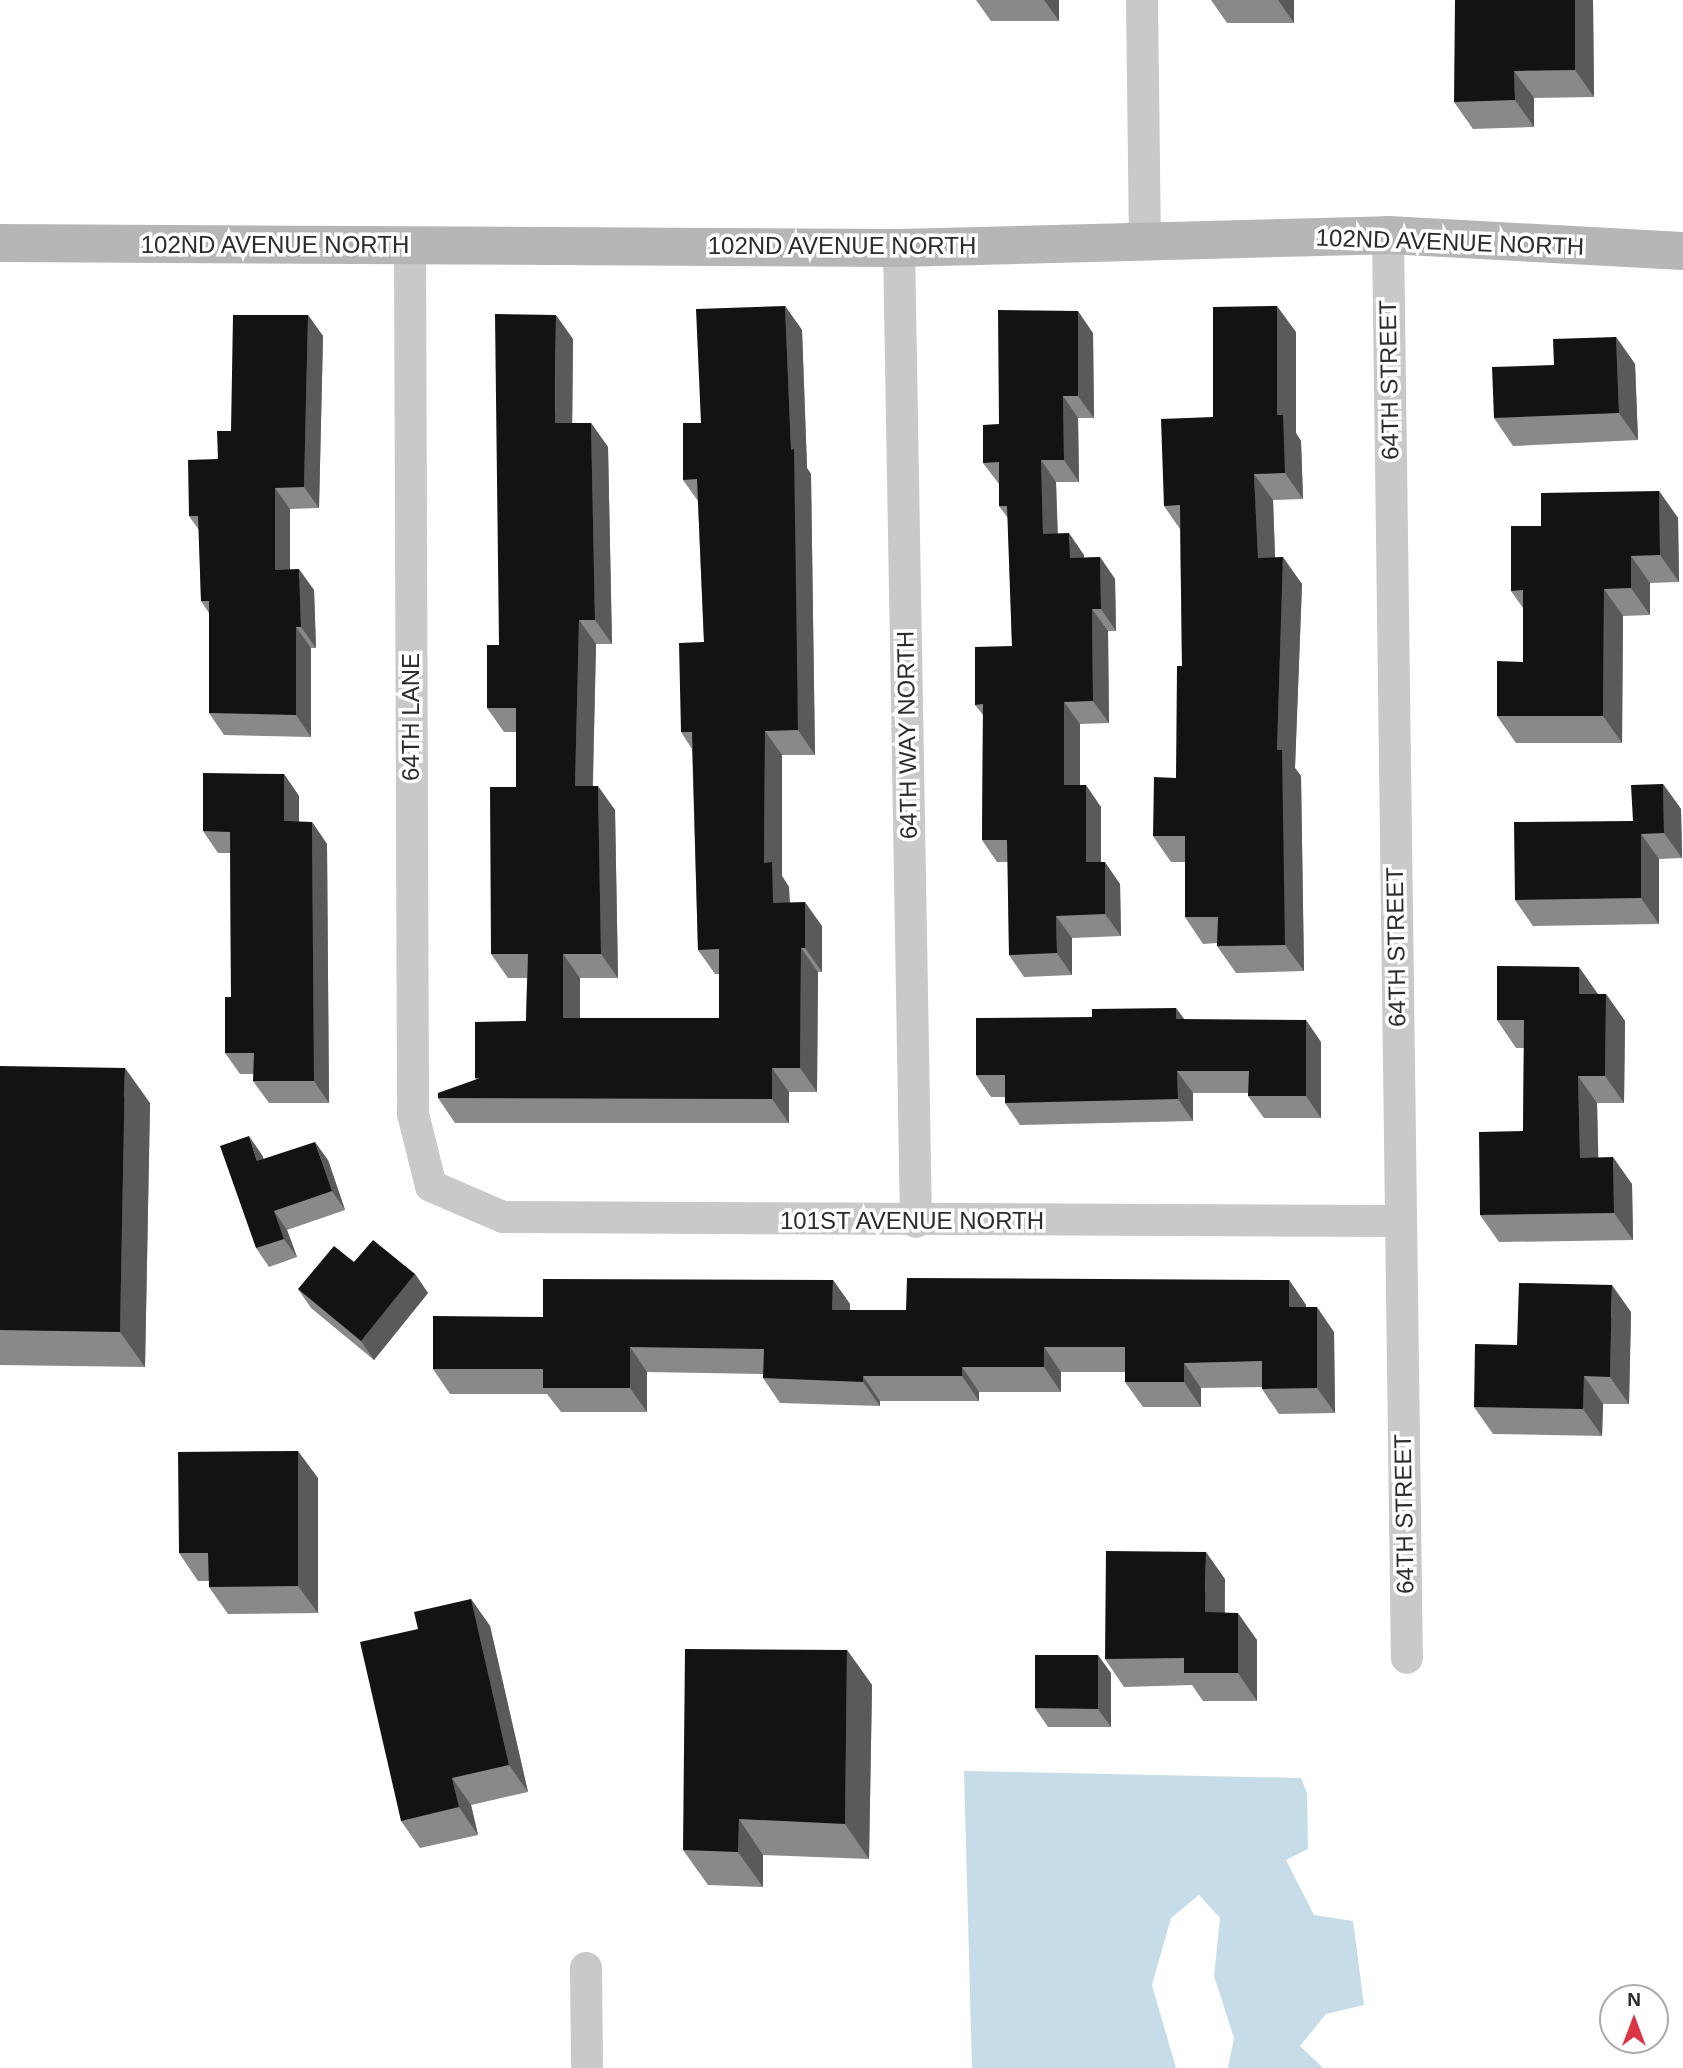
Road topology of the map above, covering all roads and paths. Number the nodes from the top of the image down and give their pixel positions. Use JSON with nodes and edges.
{"nodes":[{"id":1,"x":1142,"y":0,"type":"edge"},
{"id":2,"x":1388,"y":235,"type":"junction"},
{"id":3,"x":0,"y":243,"type":"edge"},
{"id":4,"x":1145,"y":243,"type":"junction"},
{"id":5,"x":410,"y":245,"type":"junction"},
{"id":6,"x":899,"y":248,"type":"junction"},
{"id":7,"x":1683,"y":251,"type":"edge"},
{"id":8,"x":431,"y":1186,"type":"joint"},
{"id":9,"x":1399,"y":1221,"type":"junction"},
{"id":10,"x":916,"y":1222,"type":"junction"},
{"id":11,"x":1407,"y":1658,"type":"dead end"},
{"id":12,"x":586,"y":1968,"type":"dead end"},
{"id":13,"x":587,"y":2068,"type":"edge"}],
"edges":[{"from":1,"to":4,"type":"street"},
{"from":2,"to":4,"type":"street","name":"102ND AVENUE NORTH"},
{"from":2,"to":7,"type":"street","name":"102ND AVENUE NORTH"},
{"from":2,"to":9,"type":"street","name":"64TH STREET"},
{"from":3,"to":5,"type":"street","name":"102ND AVENUE NORTH"},
{"from":4,"to":6,"type":"street","name":"102ND AVENUE NORTH"},
{"from":5,"to":6,"type":"street","name":"102ND AVENUE NORTH"},
{"from":5,"to":8,"type":"street","name":"64TH LANE"},
{"from":6,"to":10,"type":"street","name":"64TH WAY NORTH"},
{"from":8,"to":10,"type":"street","name":"101ST AVENUE NORTH"},
{"from":9,"to":10,"type":"street","name":"101ST AVENUE NORTH"},
{"from":9,"to":11,"type":"street","name":"64TH STREET"},
{"from":12,"to":13,"type":"street"}]}
